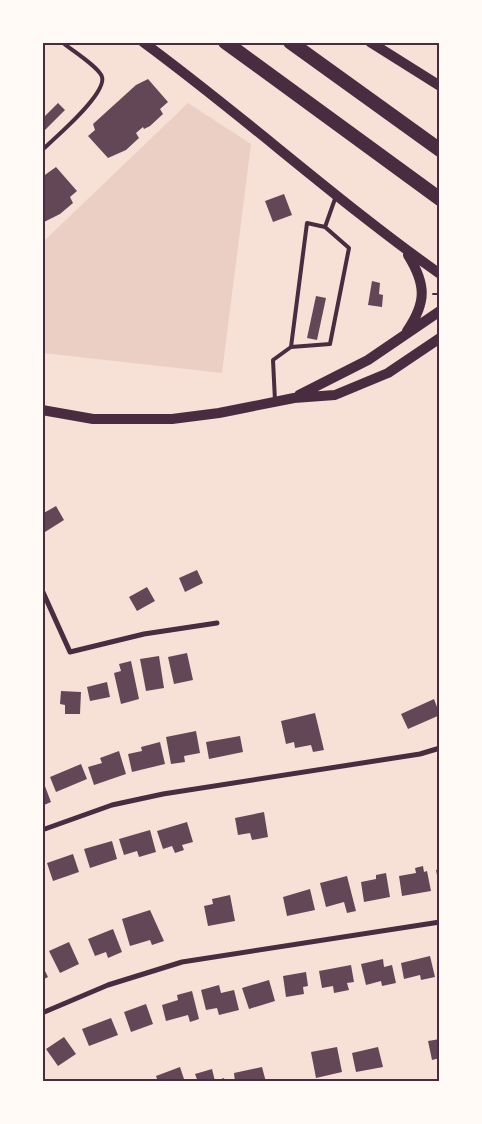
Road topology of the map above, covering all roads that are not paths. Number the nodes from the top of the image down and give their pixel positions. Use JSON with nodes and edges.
{"nodes":[{"id":1,"x":62,"y":42,"type":"edge"},
{"id":2,"x":143,"y":42,"type":"edge"},
{"id":3,"x":225,"y":42,"type":"edge"},
{"id":4,"x":290,"y":42,"type":"edge"},
{"id":5,"x":370,"y":42,"type":"edge"},
{"id":6,"x":440,"y":86,"type":"edge"},
{"id":7,"x":42,"y":150,"type":"edge"},
{"id":8,"x":440,"y":150,"type":"edge"},
{"id":9,"x":336,"y":196,"type":"junction"},
{"id":10,"x":440,"y":200,"type":"edge"},
{"id":11,"x":325,"y":227,"type":"junction"},
{"id":12,"x":405,"y":249,"type":"junction"},
{"id":13,"x":440,"y":274,"type":"edge"},
{"id":14,"x":440,"y":311,"type":"edge"},
{"id":15,"x":403,"y":337,"type":"junction"},
{"id":16,"x":440,"y":338,"type":"edge"},
{"id":17,"x":291,"y":347,"type":"junction"},
{"id":18,"x":294,"y":398,"type":"junction"},
{"id":19,"x":275,"y":402,"type":"junction"},
{"id":20,"x":42,"y":410,"type":"edge"},
{"id":21,"x":42,"y":590,"type":"edge"},
{"id":22,"x":216,"y":623,"type":"dead end"},
{"id":23,"x":440,"y":748,"type":"edge"},
{"id":24,"x":42,"y":830,"type":"edge"},
{"id":25,"x":440,"y":922,"type":"edge"},
{"id":26,"x":42,"y":1013,"type":"edge"}],
"edges":[{"from":1,"to":7,"type":"lane"},
{"from":2,"to":9,"type":"main road"},
{"from":3,"to":10,"type":"highway"},
{"from":4,"to":8,"type":"highway"},
{"from":5,"to":6,"type":"main road"},
{"from":9,"to":11,"type":"lane"},
{"from":9,"to":12,"type":"main road"},
{"from":11,"to":17,"type":"lane"},
{"from":11,"to":17,"type":"lane"},
{"from":12,"to":13,"type":"main road"},
{"from":12,"to":15,"type":"main road"},
{"from":14,"to":15,"type":"main road"},
{"from":15,"to":18,"type":"main road"},
{"from":16,"to":18,"type":"main road"},
{"from":17,"to":19,"type":"lane"},
{"from":18,"to":19,"type":"main road"},
{"from":19,"to":20,"type":"main road"},
{"from":21,"to":22,"type":"street"},
{"from":23,"to":24,"type":"street"},
{"from":25,"to":26,"type":"street"}]}
